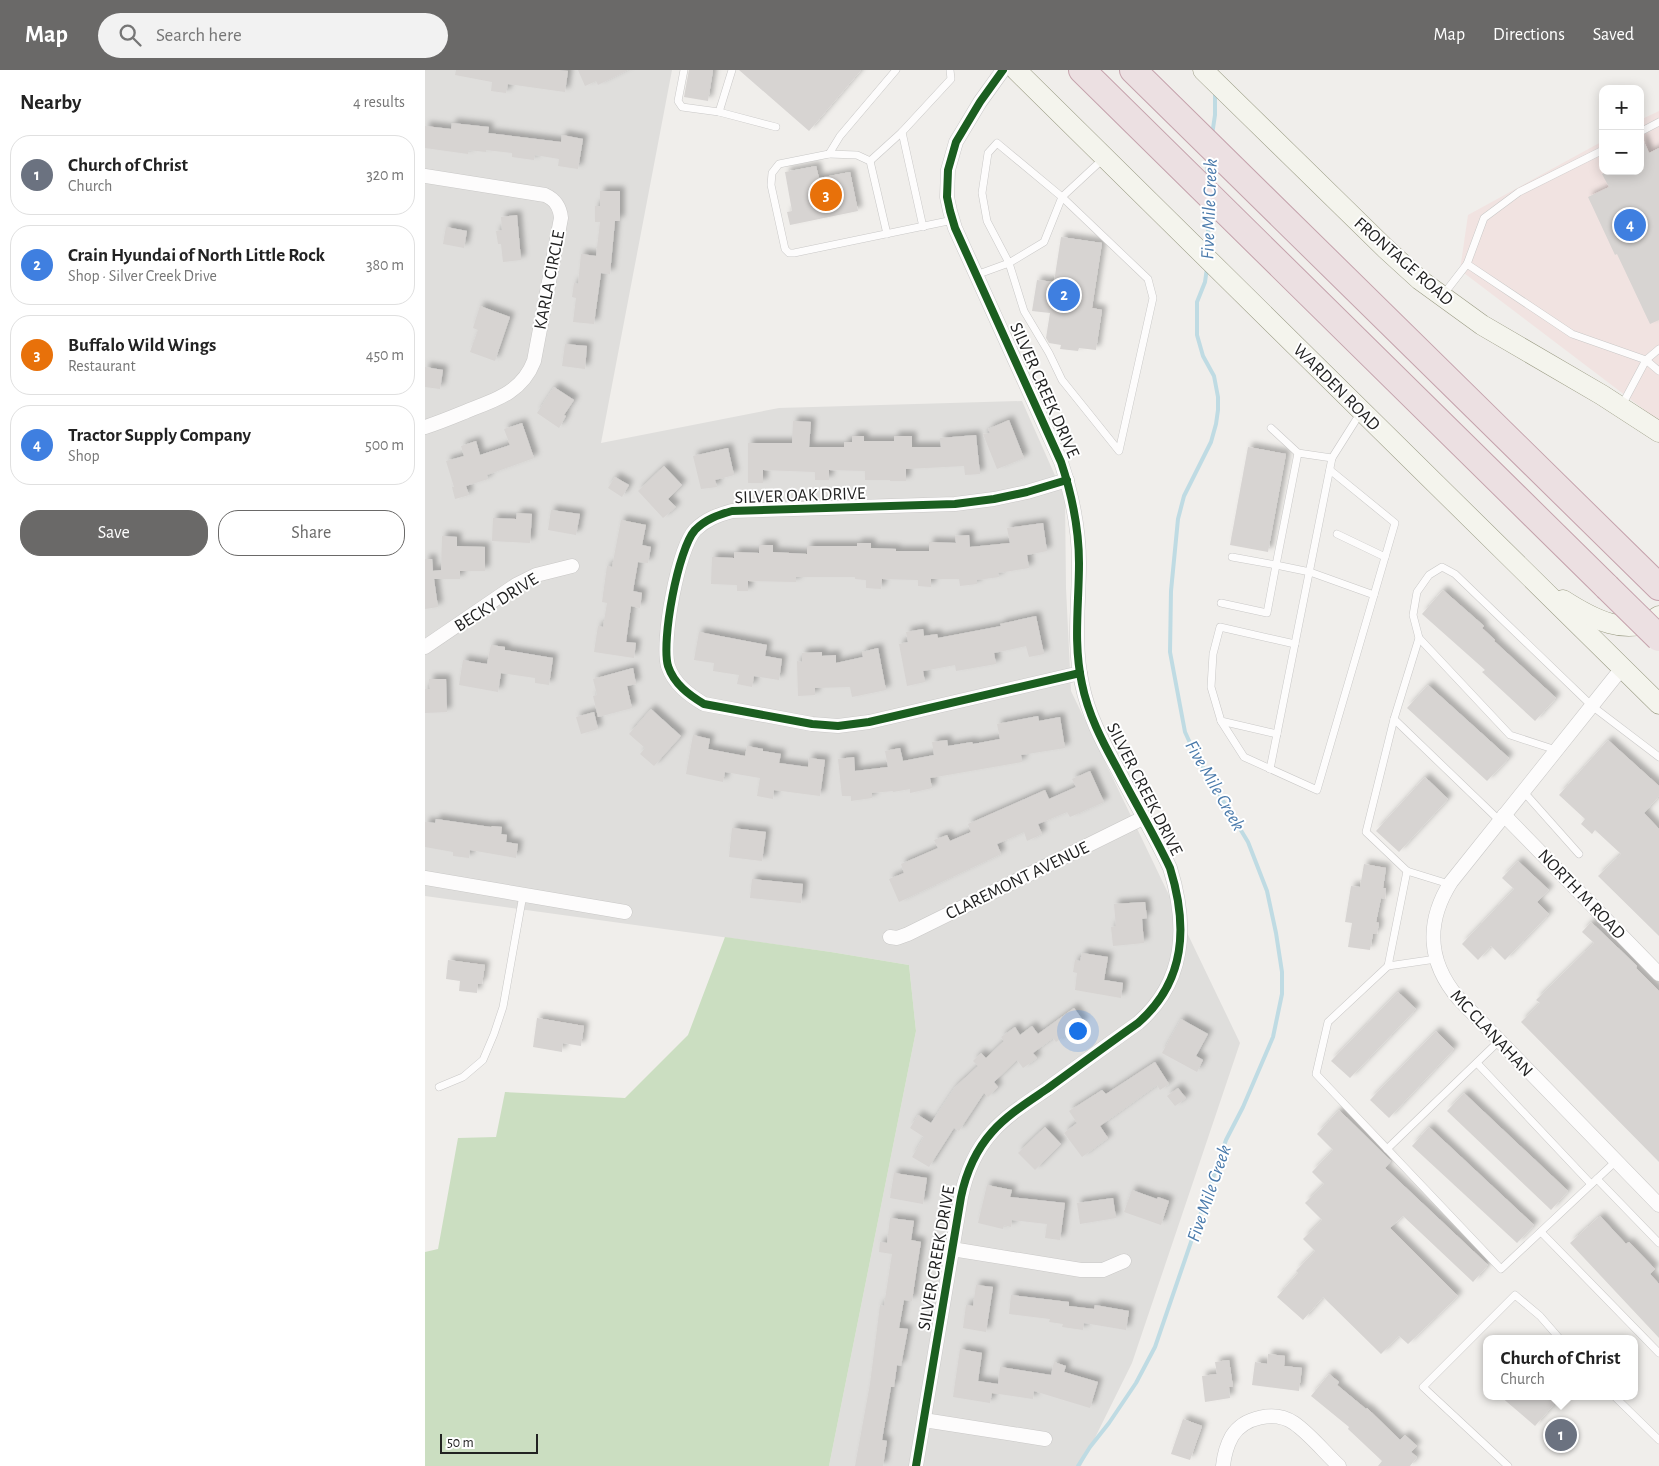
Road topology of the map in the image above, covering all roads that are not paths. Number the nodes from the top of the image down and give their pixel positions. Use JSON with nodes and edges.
{"nodes":[{"id":1,"x":683,"y":70,"type":"edge"},
{"id":2,"x":731,"y":70,"type":"edge"},
{"id":3,"x":896,"y":70,"type":"edge"},
{"id":4,"x":950,"y":70,"type":"edge"},
{"id":5,"x":1003,"y":70,"type":"edge"},
{"id":6,"x":1016,"y":70,"type":"edge"},
{"id":7,"x":1082,"y":70,"type":"edge"},
{"id":8,"x":1133,"y":70,"type":"edge"},
{"id":9,"x":1203,"y":70,"type":"edge"},
{"id":10,"x":719,"y":112,"type":"junction"},
{"id":11,"x":1659,"y":122,"type":"edge"},
{"id":12,"x":776,"y":127,"type":"dead end"},
{"id":13,"x":1644,"y":130,"type":"edge"},
{"id":14,"x":902,"y":132,"type":"junction"},
{"id":15,"x":1599,"y":152,"type":"edge"},
{"id":16,"x":829,"y":154,"type":"junction"},
{"id":17,"x":1105,"y":158,"type":"junction"},
{"id":18,"x":870,"y":161,"type":"junction"},
{"id":19,"x":425,"y":176,"type":"edge"},
{"id":20,"x":1063,"y":197,"type":"junction"},
{"id":21,"x":953,"y":220,"type":"junction"},
{"id":22,"x":923,"y":227,"type":"junction"},
{"id":23,"x":887,"y":234,"type":"junction"},
{"id":24,"x":1009,"y":263,"type":"junction"},
{"id":25,"x":1467,"y":264,"type":"junction"},
{"id":26,"x":976,"y":275,"type":"junction"},
{"id":27,"x":1442,"y":297,"type":"junction"},
{"id":28,"x":1659,"y":349,"type":"edge"},
{"id":29,"x":1646,"y":360,"type":"junction"},
{"id":30,"x":1659,"y":372,"type":"edge"},
{"id":31,"x":1621,"y":407,"type":"junction"},
{"id":32,"x":1361,"y":411,"type":"junction"},
{"id":33,"x":425,"y":427,"type":"edge"},
{"id":34,"x":1271,"y":428,"type":"dead end"},
{"id":35,"x":1659,"y":432,"type":"edge"},
{"id":36,"x":1298,"y":453,"type":"junction"},
{"id":37,"x":1333,"y":458,"type":"junction"},
{"id":38,"x":1330,"y":470,"type":"junction"},
{"id":39,"x":1067,"y":480,"type":"junction"},
{"id":40,"x":1337,"y":534,"type":"dead end"},
{"id":41,"x":1231,"y":557,"type":"dead end"},
{"id":42,"x":1385,"y":557,"type":"junction"},
{"id":43,"x":1276,"y":565,"type":"junction"},
{"id":44,"x":572,"y":566,"type":"dead end"},
{"id":45,"x":1310,"y":572,"type":"junction"},
{"id":46,"x":1536,"y":584,"type":"junction"},
{"id":47,"x":1659,"y":587,"type":"edge"},
{"id":48,"x":1375,"y":595,"type":"junction"},
{"id":49,"x":1221,"y":603,"type":"dead end"},
{"id":50,"x":1659,"y":616,"type":"edge"},
{"id":51,"x":1419,"y":638,"type":"junction"},
{"id":52,"x":1659,"y":638,"type":"edge"},
{"id":53,"x":1295,"y":644,"type":"junction"},
{"id":54,"x":425,"y":647,"type":"edge"},
{"id":55,"x":1622,"y":668,"type":"junction"},
{"id":56,"x":1080,"y":673,"type":"junction"},
{"id":57,"x":1659,"y":704,"type":"edge"},
{"id":58,"x":1592,"y":706,"type":"junction"},
{"id":59,"x":1395,"y":719,"type":"junction"},
{"id":60,"x":1221,"y":722,"type":"junction"},
{"id":61,"x":1277,"y":734,"type":"junction"},
{"id":62,"x":1557,"y":750,"type":"junction"},
{"id":63,"x":1659,"y":758,"type":"edge"},
{"id":64,"x":1270,"y":769,"type":"junction"},
{"id":65,"x":1523,"y":792,"type":"junction"},
{"id":66,"x":1143,"y":818,"type":"junction"},
{"id":67,"x":1502,"y":818,"type":"junction"},
{"id":68,"x":1579,"y":854,"type":"dead end"},
{"id":69,"x":1407,"y":871,"type":"junction"},
{"id":70,"x":425,"y":878,"type":"edge"},
{"id":71,"x":1449,"y":884,"type":"junction"},
{"id":72,"x":523,"y":895,"type":"junction"},
{"id":73,"x":625,"y":912,"type":"dead end"},
{"id":74,"x":890,"y":936,"type":"dead end"},
{"id":75,"x":1436,"y":959,"type":"junction"},
{"id":76,"x":1388,"y":966,"type":"junction"},
{"id":77,"x":1659,"y":974,"type":"edge"},
{"id":78,"x":1498,"y":1042,"type":"junction"},
{"id":79,"x":1477,"y":1063,"type":"junction"},
{"id":80,"x":439,"y":1087,"type":"dead end"},
{"id":81,"x":1387,"y":1149,"type":"junction"},
{"id":82,"x":1616,"y":1161,"type":"junction"},
{"id":83,"x":1594,"y":1181,"type":"junction"},
{"id":84,"x":1659,"y":1205,"type":"edge"},
{"id":85,"x":1541,"y":1232,"type":"junction"},
{"id":86,"x":1659,"y":1243,"type":"edge"},
{"id":87,"x":952,"y":1249,"type":"junction"},
{"id":88,"x":1123,"y":1261,"type":"dead end"},
{"id":89,"x":1557,"y":1335,"type":"edge"},
{"id":90,"x":1659,"y":1353,"type":"edge"},
{"id":91,"x":1618,"y":1400,"type":"edge"},
{"id":92,"x":924,"y":1420,"type":"junction"},
{"id":93,"x":1045,"y":1439,"type":"dead end"},
{"id":94,"x":1659,"y":1440,"type":"edge"},
{"id":95,"x":1506,"y":1464,"type":"edge"},
{"id":96,"x":916,"y":1466,"type":"edge"},
{"id":97,"x":1223,"y":1466,"type":"edge"},
{"id":98,"x":1339,"y":1466,"type":"edge"}],
"edges":[{"from":1,"to":10,"type":"lane"},
{"from":2,"to":10,"type":"lane"},
{"from":3,"to":16,"type":"lane"},
{"from":4,"to":14,"type":"lane"},
{"from":5,"to":21,"type":"street","name":"SILVER CREEK DRIVE"},
{"from":6,"to":17,"type":"main road","name":"WARDEN ROAD"},
{"from":7,"to":52,"type":"highway","bridge":true},
{"from":8,"to":47,"type":"highway"},
{"from":9,"to":27,"type":"main road","name":"FRONTAGE ROAD"},
{"from":10,"to":12,"type":"lane"},
{"from":11,"to":13,"type":"lane"},
{"from":14,"to":18,"type":"lane"},
{"from":14,"to":22,"type":"lane"},
{"from":15,"to":25,"type":"lane"},
{"from":16,"to":18,"type":"lane"},
{"from":16,"to":23,"type":"lane"},
{"from":17,"to":20,"type":"lane"},
{"from":17,"to":32,"type":"main road","name":"WARDEN ROAD"},
{"from":18,"to":23,"type":"lane"},
{"from":19,"to":33,"type":"street","name":"KARLA CIRCLE"},
{"from":20,"to":24,"type":"lane"},
{"from":20,"to":24,"type":"lane"},
{"from":20,"to":24,"type":"lane"},
{"from":21,"to":22,"type":"lane"},
{"from":21,"to":26,"type":"street","name":"SILVER CREEK DRIVE"},
{"from":22,"to":23,"type":"lane"},
{"from":24,"to":26,"type":"lane"},
{"from":25,"to":27,"type":"lane"},
{"from":25,"to":29,"type":"lane"},
{"from":26,"to":39,"type":"street","name":"SILVER CREEK DRIVE"},
{"from":27,"to":31,"type":"main road","name":"FRONTAGE ROAD"},
{"from":28,"to":29,"type":"lane"},
{"from":29,"to":30,"type":"lane"},
{"from":29,"to":31,"type":"lane"},
{"from":31,"to":35,"type":"main road","name":"FRONTAGE ROAD"},
{"from":32,"to":37,"type":"lane"},
{"from":32,"to":46,"type":"main road","name":"WARDEN ROAD"},
{"from":34,"to":36,"type":"lane"},
{"from":36,"to":37,"type":"lane"},
{"from":36,"to":43,"type":"lane"},
{"from":37,"to":38,"type":"lane"},
{"from":38,"to":42,"type":"lane"},
{"from":38,"to":45,"type":"lane"},
{"from":39,"to":56,"type":"street","name":"SILVER CREEK DRIVE"},
{"from":39,"to":56,"type":"street","name":"SILVER OAK DRIVE"},
{"from":40,"to":42,"type":"lane"},
{"from":41,"to":43,"type":"lane"},
{"from":42,"to":48,"type":"lane"},
{"from":43,"to":45,"type":"lane"},
{"from":43,"to":49,"type":"lane"},
{"from":44,"to":54,"type":"street","name":"BECKY DRIVE"},
{"from":45,"to":48,"type":"lane"},
{"from":45,"to":53,"type":"lane"},
{"from":46,"to":50,"type":"main road"},
{"from":46,"to":55,"type":"main road","name":"WARDEN ROAD"},
{"from":48,"to":64,"type":"lane"},
{"from":51,"to":58,"type":"lane"},
{"from":51,"to":59,"type":"lane"},
{"from":51,"to":62,"type":"lane"},
{"from":53,"to":60,"type":"lane"},
{"from":53,"to":61,"type":"lane"},
{"from":55,"to":57,"type":"main road","name":"WARDEN ROAD"},
{"from":55,"to":58,"type":"street","name":"MC CLANAHAN"},
{"from":56,"to":66,"type":"street","name":"SILVER CREEK DRIVE"},
{"from":58,"to":62,"type":"street","name":"MC CLANAHAN"},
{"from":58,"to":63,"type":"lane"},
{"from":59,"to":67,"type":"lane"},
{"from":59,"to":69,"type":"lane"},
{"from":60,"to":61,"type":"lane"},
{"from":60,"to":64,"type":"lane"},
{"from":61,"to":64,"type":"lane"},
{"from":62,"to":65,"type":"street","name":"MC CLANAHAN"},
{"from":65,"to":67,"type":"street","name":"MC CLANAHAN"},
{"from":65,"to":68,"type":"lane"},
{"from":66,"to":74,"type":"street","name":"CLAREMONT AVENUE"},
{"from":66,"to":87,"type":"street","name":"SILVER CREEK DRIVE"},
{"from":67,"to":71,"type":"street","name":"MC CLANAHAN"},
{"from":67,"to":77,"type":"street","name":"NORTH M ROAD"},
{"from":69,"to":71,"type":"lane"},
{"from":69,"to":76,"type":"lane"},
{"from":70,"to":72,"type":"street"},
{"from":71,"to":75,"type":"street","name":"MC CLANAHAN"},
{"from":72,"to":73,"type":"street"},
{"from":72,"to":80,"type":"lane"},
{"from":75,"to":76,"type":"lane"},
{"from":75,"to":78,"type":"street","name":"MC CLANAHAN"},
{"from":76,"to":81,"type":"lane"},
{"from":78,"to":79,"type":"lane"},
{"from":78,"to":82,"type":"street","name":"MC CLANAHAN"},
{"from":79,"to":81,"type":"lane"},
{"from":79,"to":83,"type":"lane"},
{"from":81,"to":85,"type":"lane"},
{"from":82,"to":83,"type":"lane"},
{"from":82,"to":84,"type":"street","name":"MC CLANAHAN"},
{"from":83,"to":85,"type":"lane"},
{"from":83,"to":86,"type":"lane"},
{"from":85,"to":90,"type":"lane"},
{"from":87,"to":88,"type":"street"},
{"from":87,"to":92,"type":"street","name":"SILVER CREEK DRIVE"},
{"from":89,"to":95,"type":"lane"},
{"from":91,"to":94,"type":"lane"},
{"from":92,"to":93,"type":"street"},
{"from":92,"to":96,"type":"street","name":"SILVER CREEK DRIVE"},
{"from":97,"to":98,"type":"street"}]}
